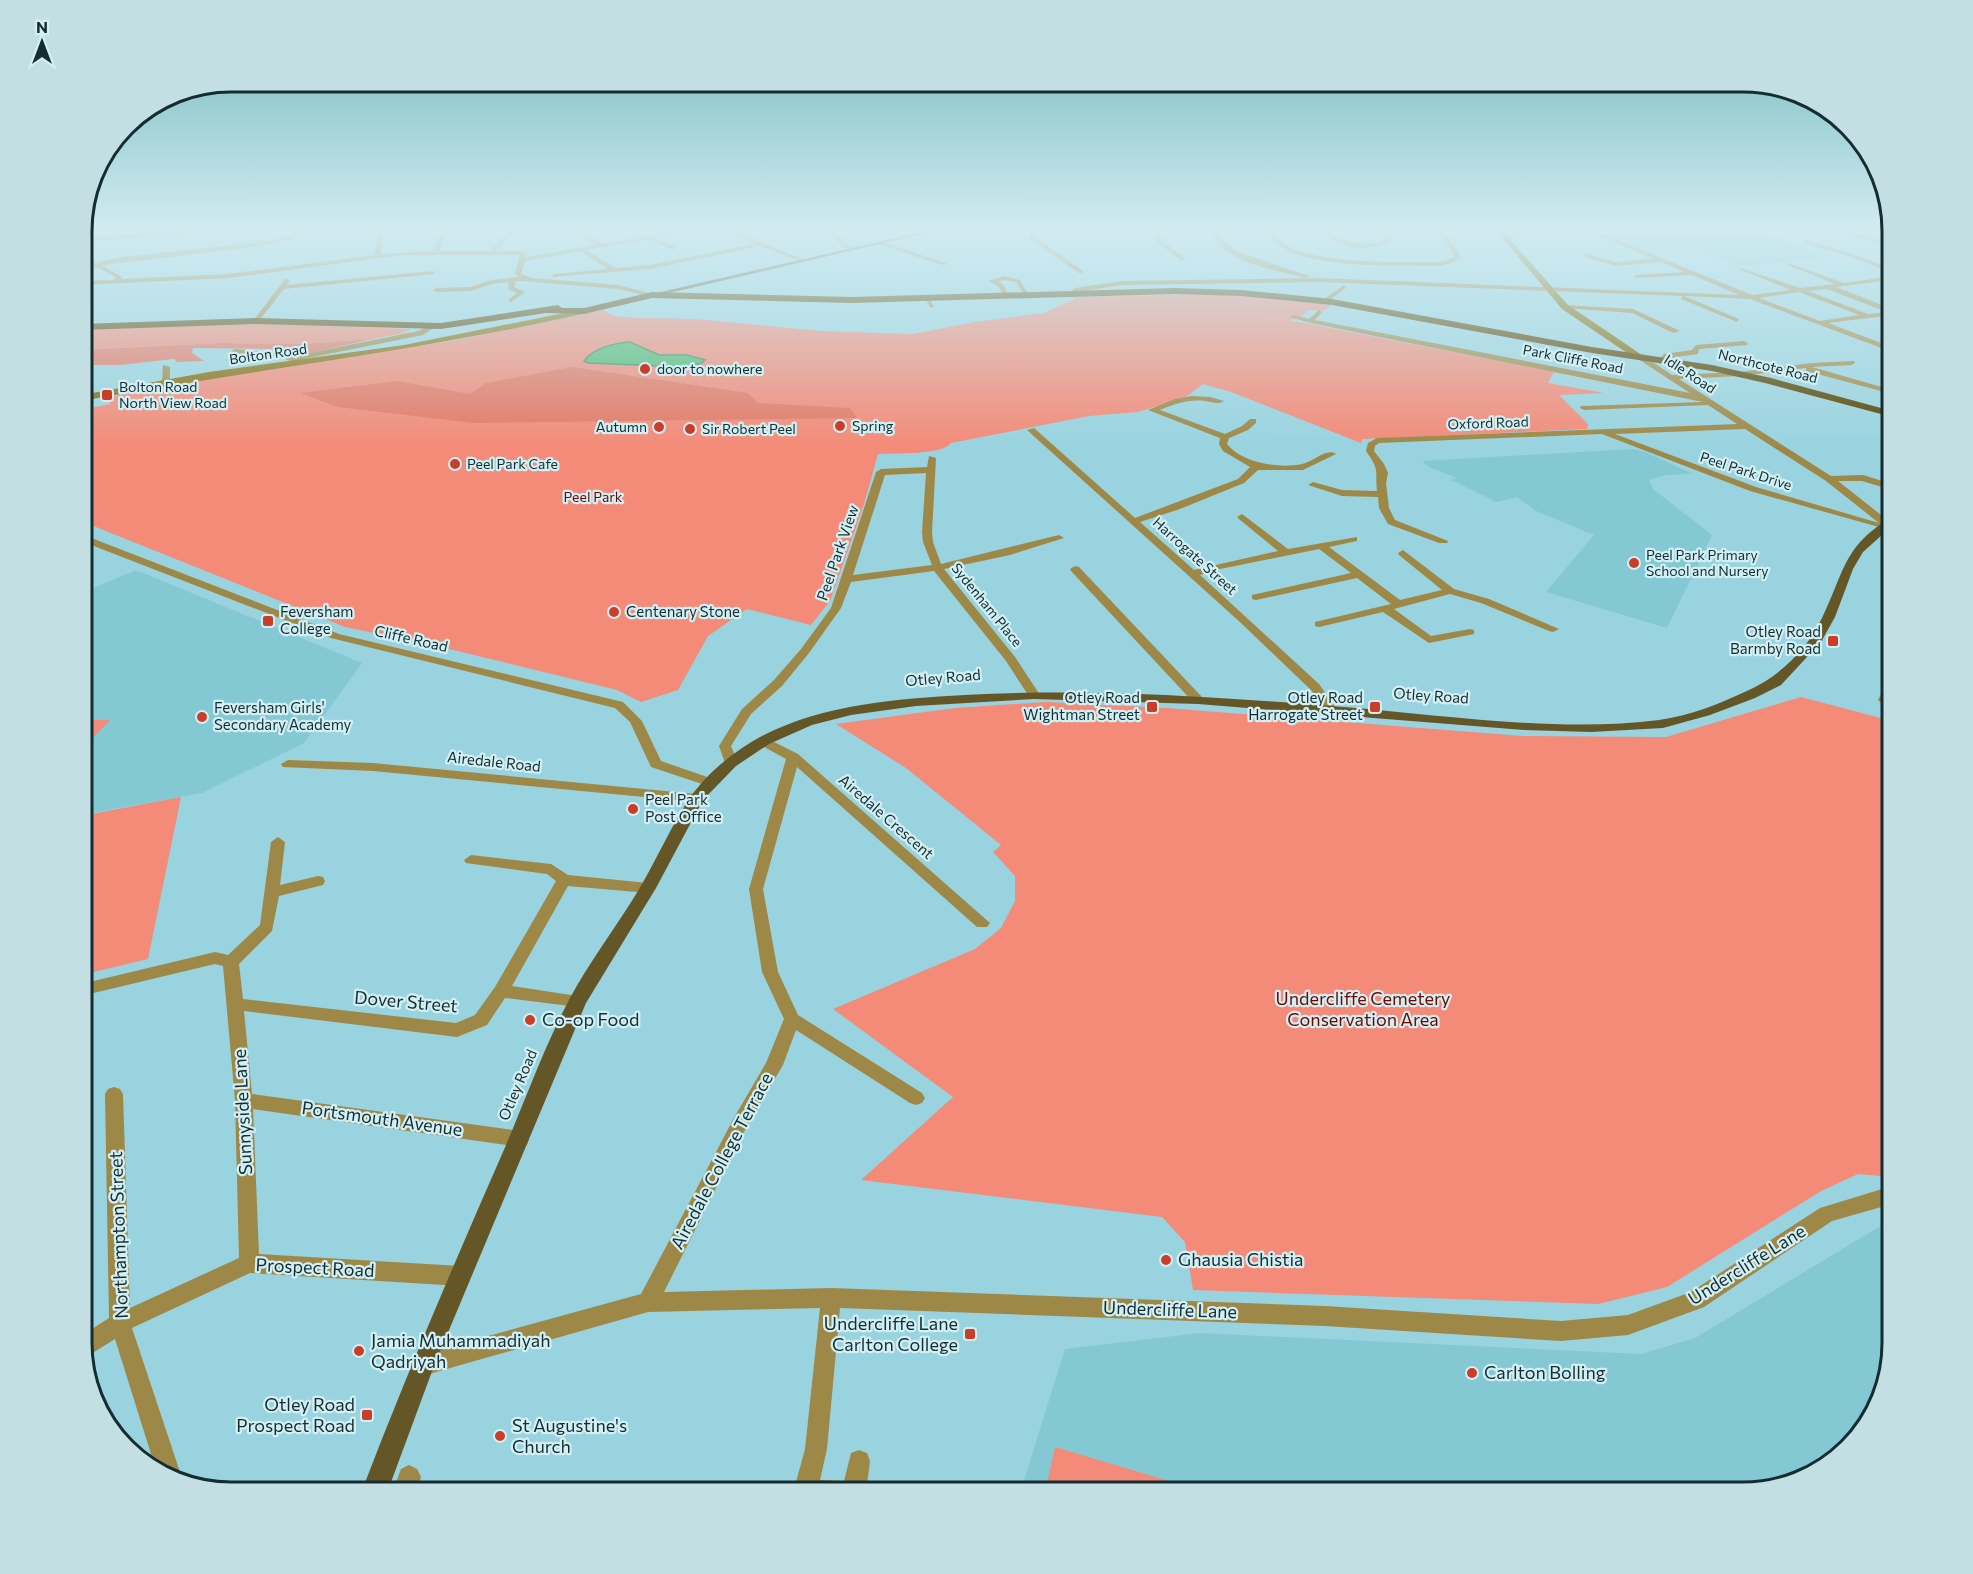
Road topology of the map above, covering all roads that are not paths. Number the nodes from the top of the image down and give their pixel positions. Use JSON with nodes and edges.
{"nodes":[{"id":1,"x":273,"y":300,"type":"edge"},
{"id":2,"x":631,"y":300,"type":"edge"},
{"id":3,"x":852,"y":300,"type":"edge"},
{"id":4,"x":950,"y":300,"type":"edge"},
{"id":5,"x":1320,"y":300,"type":"edge"},
{"id":6,"x":1560,"y":300,"type":"edge"},
{"id":7,"x":1689,"y":300,"type":"edge"},
{"id":8,"x":1761,"y":300,"type":"edge"},
{"id":9,"x":1825,"y":300,"type":"edge"},
{"id":10,"x":1864,"y":300,"type":"edge"},
{"id":11,"x":1880,"y":300,"type":"edge"},
{"id":12,"x":627,"y":301,"type":"joint"},
{"id":13,"x":1325,"y":301,"type":"joint"},
{"id":14,"x":1868,"y":302,"type":"junction"},
{"id":15,"x":615,"y":303,"type":"junction"},
{"id":16,"x":1565,"y":307,"type":"junction"},
{"id":17,"x":1882,"y":308,"type":"edge"},
{"id":18,"x":546,"y":310,"type":"junction"},
{"id":19,"x":584,"y":311,"type":"junction"},
{"id":20,"x":1319,"y":312,"type":"dead end"},
{"id":21,"x":1882,"y":314,"type":"edge"},
{"id":22,"x":1867,"y":316,"type":"junction"},
{"id":23,"x":1293,"y":317,"type":"dead end"},
{"id":24,"x":1737,"y":320,"type":"dead end"},
{"id":25,"x":256,"y":321,"type":"junction"},
{"id":26,"x":1310,"y":321,"type":"junction"},
{"id":27,"x":1820,"y":322,"type":"junction"},
{"id":28,"x":433,"y":326,"type":"junction"},
{"id":29,"x":92,"y":327,"type":"edge"},
{"id":30,"x":1676,"y":331,"type":"dead end"},
{"id":31,"x":1744,"y":343,"type":"dead end"},
{"id":32,"x":1882,"y":346,"type":"edge"},
{"id":33,"x":235,"y":351,"type":"dead end"},
{"id":34,"x":1636,"y":355,"type":"junction"},
{"id":35,"x":1663,"y":359,"type":"junction"},
{"id":36,"x":299,"y":363,"type":"junction"},
{"id":37,"x":1851,"y":363,"type":"dead end"},
{"id":38,"x":166,"y":367,"type":"dead end"},
{"id":39,"x":1809,"y":369,"type":"dead end"},
{"id":40,"x":1740,"y":374,"type":"junction"},
{"id":41,"x":1669,"y":377,"type":"junction"},
{"id":42,"x":166,"y":382,"type":"junction"},
{"id":43,"x":1882,"y":389,"type":"edge"},
{"id":44,"x":92,"y":395,"type":"edge"},
{"id":45,"x":1702,"y":398,"type":"junction"},
{"id":46,"x":1220,"y":401,"type":"dead end"},
{"id":47,"x":1710,"y":404,"type":"junction"},
{"id":48,"x":1584,"y":408,"type":"dead end"},
{"id":49,"x":1882,"y":411,"type":"edge"},
{"id":50,"x":1253,"y":421,"type":"dead end"},
{"id":51,"x":1745,"y":426,"type":"junction"},
{"id":52,"x":1031,"y":430,"type":"dead end"},
{"id":53,"x":1603,"y":432,"type":"junction"},
{"id":54,"x":1224,"y":437,"type":"junction"},
{"id":55,"x":1332,"y":454,"type":"dead end"},
{"id":56,"x":931,"y":464,"type":"joint"},
{"id":57,"x":1256,"y":467,"type":"junction"},
{"id":58,"x":1829,"y":479,"type":"junction"},
{"id":59,"x":1882,"y":484,"type":"edge"},
{"id":60,"x":1313,"y":485,"type":"dead end"},
{"id":61,"x":1382,"y":494,"type":"junction"},
{"id":62,"x":1242,"y":517,"type":"dead end"},
{"id":63,"x":1135,"y":521,"type":"junction"},
{"id":64,"x":1882,"y":521,"type":"edge"},
{"id":65,"x":1882,"y":524,"type":"edge"},
{"id":66,"x":1882,"y":531,"type":"edge"},
{"id":67,"x":1059,"y":538,"type":"dead end"},
{"id":68,"x":1353,"y":539,"type":"dead end"},
{"id":69,"x":1443,"y":541,"type":"dead end"},
{"id":70,"x":92,"y":543,"type":"edge"},
{"id":71,"x":1322,"y":546,"type":"junction"},
{"id":72,"x":1287,"y":553,"type":"junction"},
{"id":73,"x":1403,"y":553,"type":"dead end"},
{"id":74,"x":938,"y":569,"type":"junction"},
{"id":75,"x":1075,"y":569,"type":"dead end"},
{"id":76,"x":1192,"y":574,"type":"junction"},
{"id":77,"x":1359,"y":574,"type":"junction"},
{"id":78,"x":846,"y":579,"type":"junction"},
{"id":79,"x":1450,"y":591,"type":"junction"},
{"id":80,"x":1256,"y":597,"type":"dead end"},
{"id":81,"x":1398,"y":604,"type":"junction"},
{"id":82,"x":1386,"y":609,"type":"junction"},
{"id":83,"x":1319,"y":624,"type":"dead end"},
{"id":84,"x":1553,"y":628,"type":"dead end"},
{"id":85,"x":1470,"y":632,"type":"dead end"},
{"id":86,"x":1034,"y":695,"type":"junction"},
{"id":87,"x":1197,"y":700,"type":"junction"},
{"id":88,"x":1332,"y":711,"type":"junction"},
{"id":89,"x":764,"y":741,"type":"junction"},
{"id":90,"x":793,"y":757,"type":"junction"},
{"id":91,"x":732,"y":763,"type":"junction"},
{"id":92,"x":288,"y":764,"type":"dead end"},
{"id":93,"x":711,"y":783,"type":"junction"},
{"id":94,"x":697,"y":798,"type":"junction"},
{"id":95,"x":278,"y":842,"type":"dead end"},
{"id":96,"x":471,"y":860,"type":"dead end"},
{"id":97,"x":564,"y":880,"type":"junction"},
{"id":98,"x":318,"y":881,"type":"dead end"},
{"id":99,"x":648,"y":888,"type":"junction"},
{"id":100,"x":272,"y":892,"type":"junction"},
{"id":101,"x":982,"y":923,"type":"dead end"},
{"id":102,"x":231,"y":962,"type":"junction"},
{"id":103,"x":92,"y":987,"type":"edge"},
{"id":104,"x":501,"y":991,"type":"junction"},
{"id":105,"x":578,"y":1000,"type":"junction"},
{"id":106,"x":235,"y":1004,"type":"junction"},
{"id":107,"x":792,"y":1019,"type":"junction"},
{"id":108,"x":114,"y":1094,"type":"dead end"},
{"id":109,"x":916,"y":1098,"type":"dead end"},
{"id":110,"x":244,"y":1100,"type":"junction"},
{"id":111,"x":520,"y":1139,"type":"junction"},
{"id":112,"x":1882,"y":1198,"type":"edge"},
{"id":113,"x":249,"y":1263,"type":"junction"},
{"id":114,"x":460,"y":1276,"type":"junction"},
{"id":115,"x":831,"y":1298,"type":"junction"},
{"id":116,"x":648,"y":1302,"type":"junction"},
{"id":117,"x":120,"y":1323,"type":"junction"},
{"id":118,"x":92,"y":1341,"type":"edge"},
{"id":119,"x":422,"y":1365,"type":"junction"},
{"id":120,"x":859,"y":1461,"type":"dead end"},
{"id":121,"x":166,"y":1467,"type":"edge"},
{"id":122,"x":378,"y":1482,"type":"edge"},
{"id":123,"x":808,"y":1482,"type":"edge"},
{"id":124,"x":856,"y":1482,"type":"edge"}],
"edges":[{"from":1,"to":25,"type":"street"},
{"from":2,"to":12,"type":"highway"},
{"from":3,"to":4,"type":"highway","name":"Northcote Road"},
{"from":5,"to":13,"type":"highway","name":"Northcote Road"},
{"from":6,"to":16,"type":"street","name":"Idle Road"},
{"from":7,"to":24,"type":"street"},
{"from":8,"to":27,"type":"street"},
{"from":9,"to":22,"type":"street"},
{"from":10,"to":14,"type":"street"},
{"from":11,"to":14,"type":"street"},
{"from":12,"to":15,"type":"highway","name":"Bolton Road"},
{"from":13,"to":34,"type":"highway","name":"Northcote Road"},
{"from":14,"to":17,"type":"street"},
{"from":15,"to":18,"type":"highway"},
{"from":15,"to":19,"type":"highway","name":"Bolton Road"},
{"from":16,"to":30,"type":"street"},
{"from":16,"to":34,"type":"street","name":"Idle Road"},
{"from":18,"to":19,"type":"highway"},
{"from":18,"to":28,"type":"highway"},
{"from":19,"to":36,"type":"street","name":"Bolton Road"},
{"from":20,"to":26,"type":"street"},
{"from":21,"to":22,"type":"street"},
{"from":22,"to":27,"type":"street"},
{"from":23,"to":26,"type":"street","name":"Park Cliffe Road"},
{"from":25,"to":28,"type":"highway"},
{"from":25,"to":29,"type":"highway"},
{"from":26,"to":45,"type":"street","name":"Park Cliffe Road"},
{"from":27,"to":32,"type":"street"},
{"from":28,"to":36,"type":"street"},
{"from":31,"to":35,"type":"street"},
{"from":33,"to":36,"type":"street"},
{"from":34,"to":35,"type":"highway","name":"Northcote Road"},
{"from":34,"to":41,"type":"street","name":"Idle Road"},
{"from":35,"to":40,"type":"highway","name":"Northcote Road"},
{"from":36,"to":42,"type":"street","name":"Bolton Road"},
{"from":37,"to":40,"type":"street"},
{"from":38,"to":42,"type":"street"},
{"from":39,"to":43,"type":"street"},
{"from":40,"to":41,"type":"street"},
{"from":40,"to":49,"type":"highway","name":"Northcote Road"},
{"from":41,"to":45,"type":"street","name":"Idle Road"},
{"from":42,"to":44,"type":"street","name":"Bolton Road"},
{"from":45,"to":47,"type":"street","name":"Idle Road"},
{"from":46,"to":54,"type":"street"},
{"from":47,"to":48,"type":"street"},
{"from":47,"to":51,"type":"street","name":"Idle Road"},
{"from":50,"to":54,"type":"street"},
{"from":51,"to":53,"type":"street","name":"Oxford Road"},
{"from":51,"to":58,"type":"street","name":"Idle Road"},
{"from":52,"to":63,"type":"street","name":"Harrogate Street"},
{"from":53,"to":61,"type":"street","name":"Oxford Road"},
{"from":53,"to":65,"type":"street","name":"Peel Park Drive"},
{"from":54,"to":57,"type":"street"},
{"from":55,"to":57,"type":"street"},
{"from":56,"to":74,"type":"street","name":"Sydenham Place"},
{"from":56,"to":78,"type":"street","name":"Peel Park View"},
{"from":57,"to":63,"type":"street"},
{"from":58,"to":59,"type":"street"},
{"from":58,"to":64,"type":"street","name":"Idle Road"},
{"from":60,"to":61,"type":"street"},
{"from":61,"to":69,"type":"street","name":"Oxford Road"},
{"from":62,"to":72,"type":"street"},
{"from":63,"to":76,"type":"street","name":"Harrogate Street"},
{"from":66,"to":88,"type":"main road","name":"Otley Road"},
{"from":67,"to":74,"type":"street"},
{"from":68,"to":71,"type":"street"},
{"from":70,"to":93,"type":"street","name":"Cliffe Road"},
{"from":71,"to":72,"type":"street"},
{"from":71,"to":77,"type":"street"},
{"from":72,"to":76,"type":"street"},
{"from":73,"to":79,"type":"street"},
{"from":74,"to":78,"type":"street"},
{"from":74,"to":86,"type":"street","name":"Sydenham Place"},
{"from":75,"to":87,"type":"street"},
{"from":76,"to":88,"type":"street","name":"Harrogate Street"},
{"from":77,"to":80,"type":"street"},
{"from":77,"to":81,"type":"street"},
{"from":78,"to":91,"type":"street","name":"Peel Park View"},
{"from":79,"to":81,"type":"street"},
{"from":79,"to":84,"type":"street"},
{"from":81,"to":82,"type":"street"},
{"from":82,"to":83,"type":"street"},
{"from":82,"to":85,"type":"street"},
{"from":86,"to":87,"type":"main road","name":"Otley Road"},
{"from":86,"to":89,"type":"main road","name":"Otley Road"},
{"from":87,"to":88,"type":"main road","name":"Otley Road"},
{"from":89,"to":90,"type":"street","name":"Airedale Crescent"},
{"from":89,"to":91,"type":"main road","name":"Otley Road"},
{"from":90,"to":101,"type":"street","name":"Airedale Crescent"},
{"from":90,"to":107,"type":"street"},
{"from":91,"to":93,"type":"main road","name":"Otley Road"},
{"from":92,"to":94,"type":"street","name":"Airedale Road"},
{"from":93,"to":94,"type":"main road","name":"Otley Road"},
{"from":94,"to":99,"type":"main road","name":"Otley Road"},
{"from":95,"to":100,"type":"street"},
{"from":96,"to":97,"type":"street"},
{"from":97,"to":99,"type":"street"},
{"from":97,"to":104,"type":"street","name":"Dover Street"},
{"from":98,"to":100,"type":"street"},
{"from":99,"to":105,"type":"main road","name":"Otley Road"},
{"from":100,"to":102,"type":"street"},
{"from":102,"to":103,"type":"street"},
{"from":102,"to":106,"type":"street","name":"Sunnyside Lane"},
{"from":104,"to":105,"type":"street"},
{"from":104,"to":106,"type":"street","name":"Dover Street"},
{"from":105,"to":111,"type":"main road","name":"Otley Road"},
{"from":106,"to":110,"type":"street","name":"Sunnyside Lane"},
{"from":107,"to":109,"type":"street"},
{"from":107,"to":116,"type":"street","name":"Airedale College Terrace"},
{"from":108,"to":117,"type":"street","name":"Northampton Street"},
{"from":110,"to":111,"type":"street","name":"Portsmouth Avenue"},
{"from":110,"to":113,"type":"street","name":"Sunnyside Lane"},
{"from":111,"to":114,"type":"main road","name":"Otley Road"},
{"from":112,"to":115,"type":"street","name":"Undercliffe Lane"},
{"from":113,"to":114,"type":"street","name":"Prospect Road"},
{"from":113,"to":117,"type":"street","name":"Prospect Road"},
{"from":114,"to":119,"type":"main road","name":"Otley Road"},
{"from":115,"to":116,"type":"street","name":"Undercliffe Lane"},
{"from":115,"to":123,"type":"street"},
{"from":116,"to":119,"type":"street","name":"Undercliffe Lane"},
{"from":117,"to":118,"type":"street","name":"Prospect Road"},
{"from":117,"to":121,"type":"street","name":"Northampton Street"},
{"from":119,"to":122,"type":"main road","name":"Otley Road"},
{"from":120,"to":124,"type":"street"}]}
